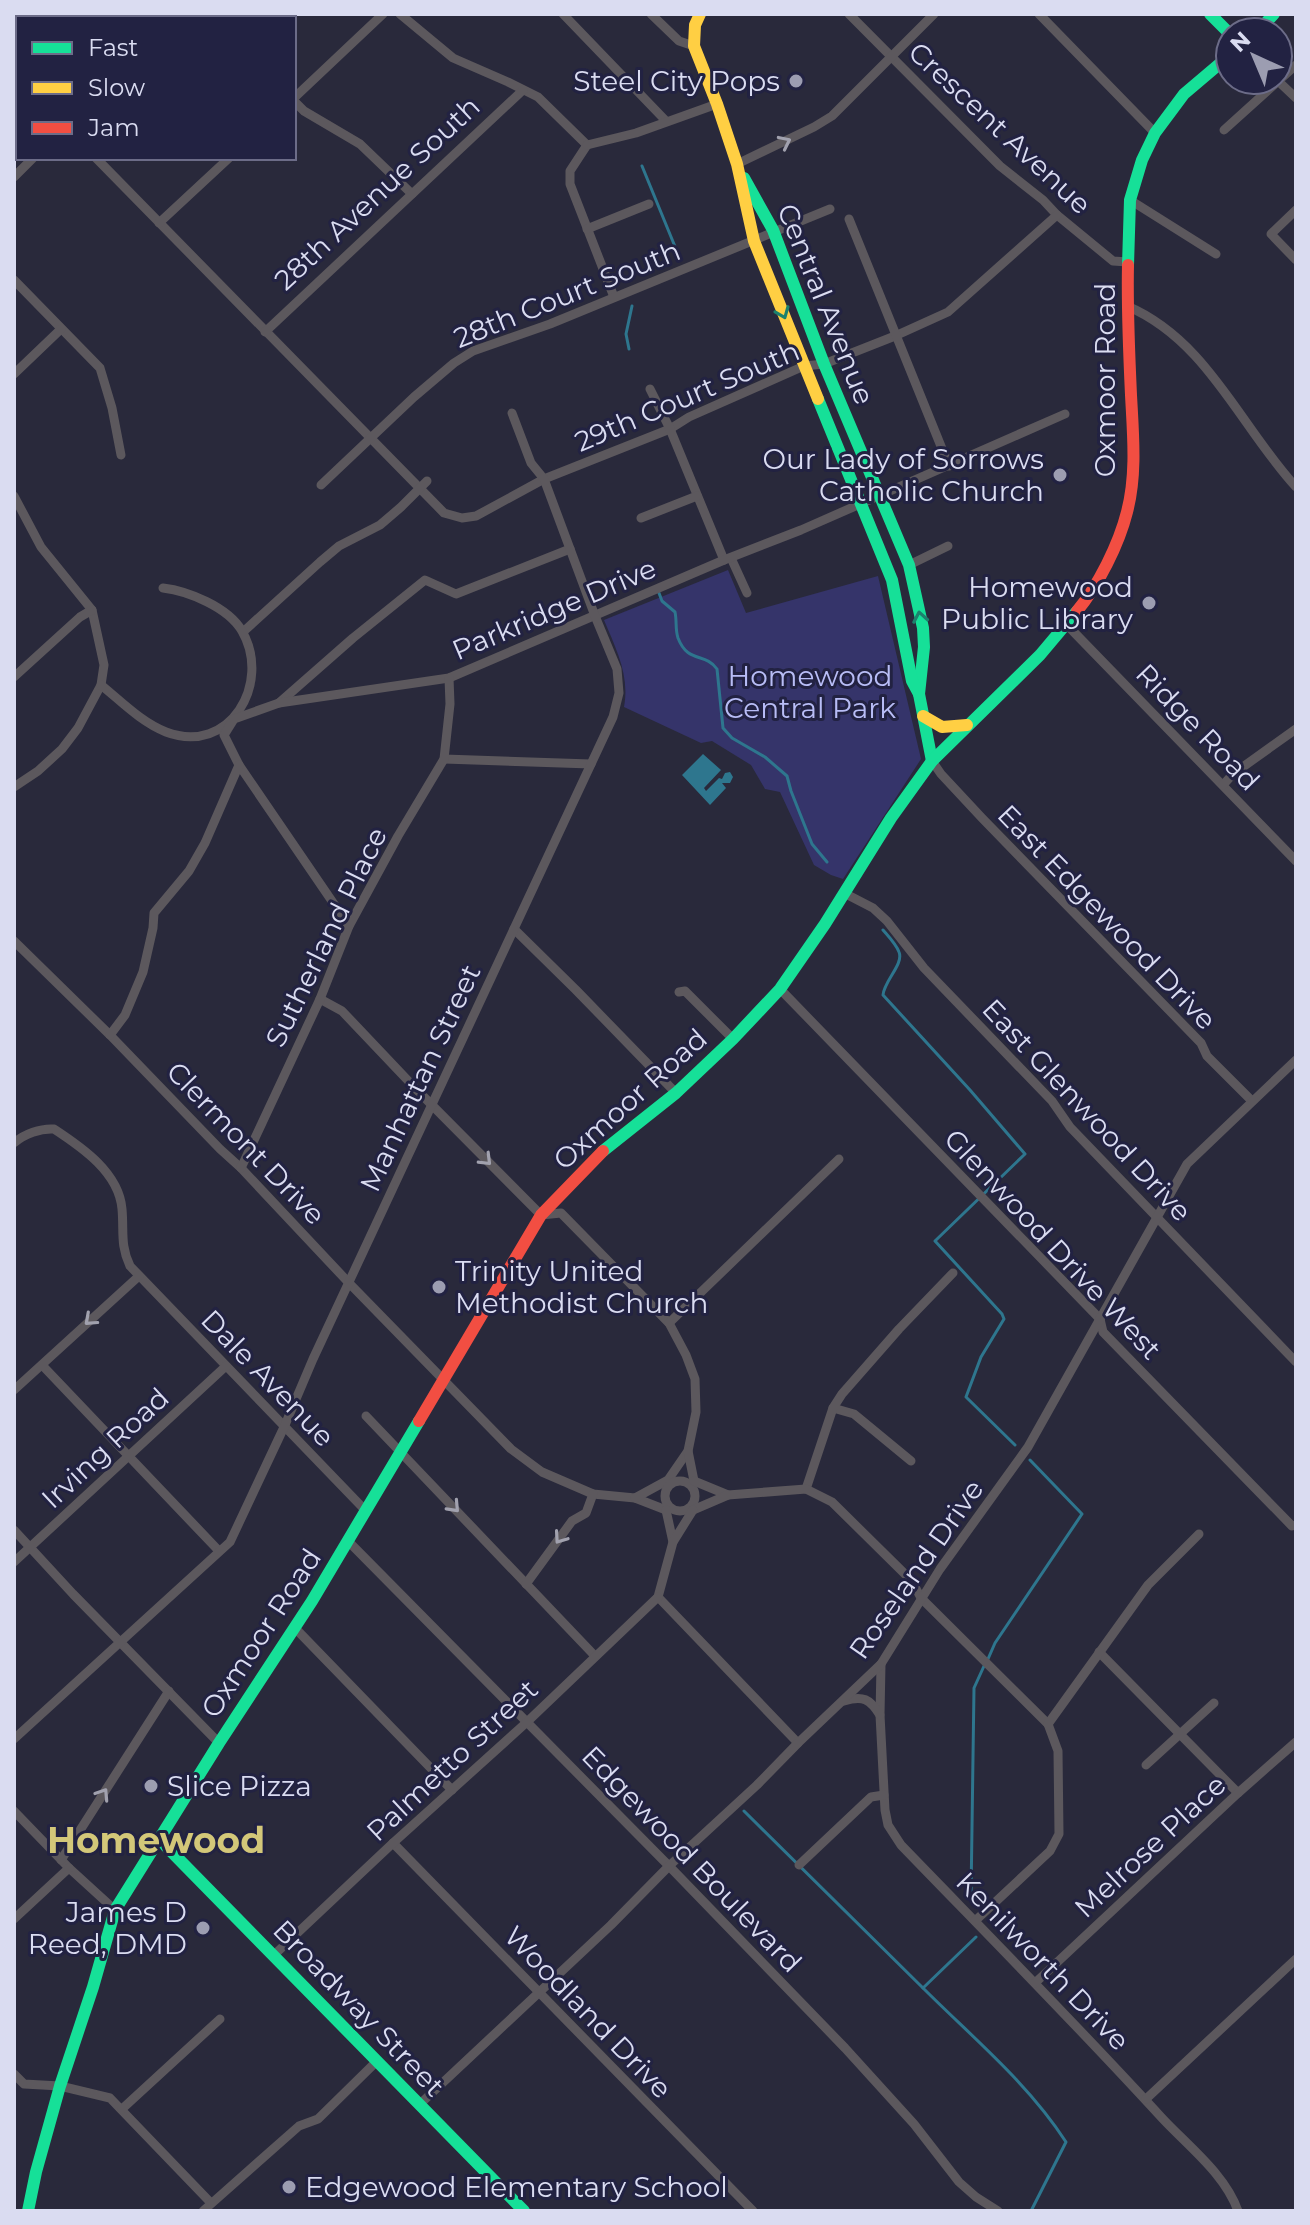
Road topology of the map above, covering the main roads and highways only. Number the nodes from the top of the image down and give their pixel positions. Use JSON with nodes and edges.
{"nodes":[{"id":1,"x":698,"y":19,"type":"edge"},
{"id":2,"x":1214,"y":69,"type":"edge"},
{"id":3,"x":737,"y":164,"type":"junction"},
{"id":4,"x":919,"y":694,"type":"junction"},
{"id":5,"x":923,"y":716,"type":"junction"},
{"id":6,"x":970,"y":724,"type":"junction"},
{"id":7,"x":932,"y":761,"type":"junction"},
{"id":8,"x":159,"y":1839,"type":"junction"},
{"id":9,"x":28,"y":2211,"type":"edge"},
{"id":10,"x":524,"y":2211,"type":"edge"}],
"edges":[{"from":1,"to":3,"type":"main road","name":"Central Avenue"},
{"from":2,"to":6,"type":"main road","name":"Oxmoor Road"},
{"from":3,"to":4,"type":"main road","name":"Central Avenue","one_way":true},
{"from":4,"to":3,"type":"main road","name":"Central Avenue","one_way":true},
{"from":4,"to":5,"type":"main road","name":"Central Avenue"},
{"from":5,"to":6,"type":"main road"},
{"from":5,"to":7,"type":"main road","name":"Central Avenue"},
{"from":6,"to":7,"type":"main road","name":"Oxmoor Road"},
{"from":7,"to":8,"type":"main road","name":"Oxmoor Road"},
{"from":8,"to":9,"type":"main road","name":"Oxmoor Road"},
{"from":8,"to":10,"type":"main road","name":"Broadway Street"}]}
